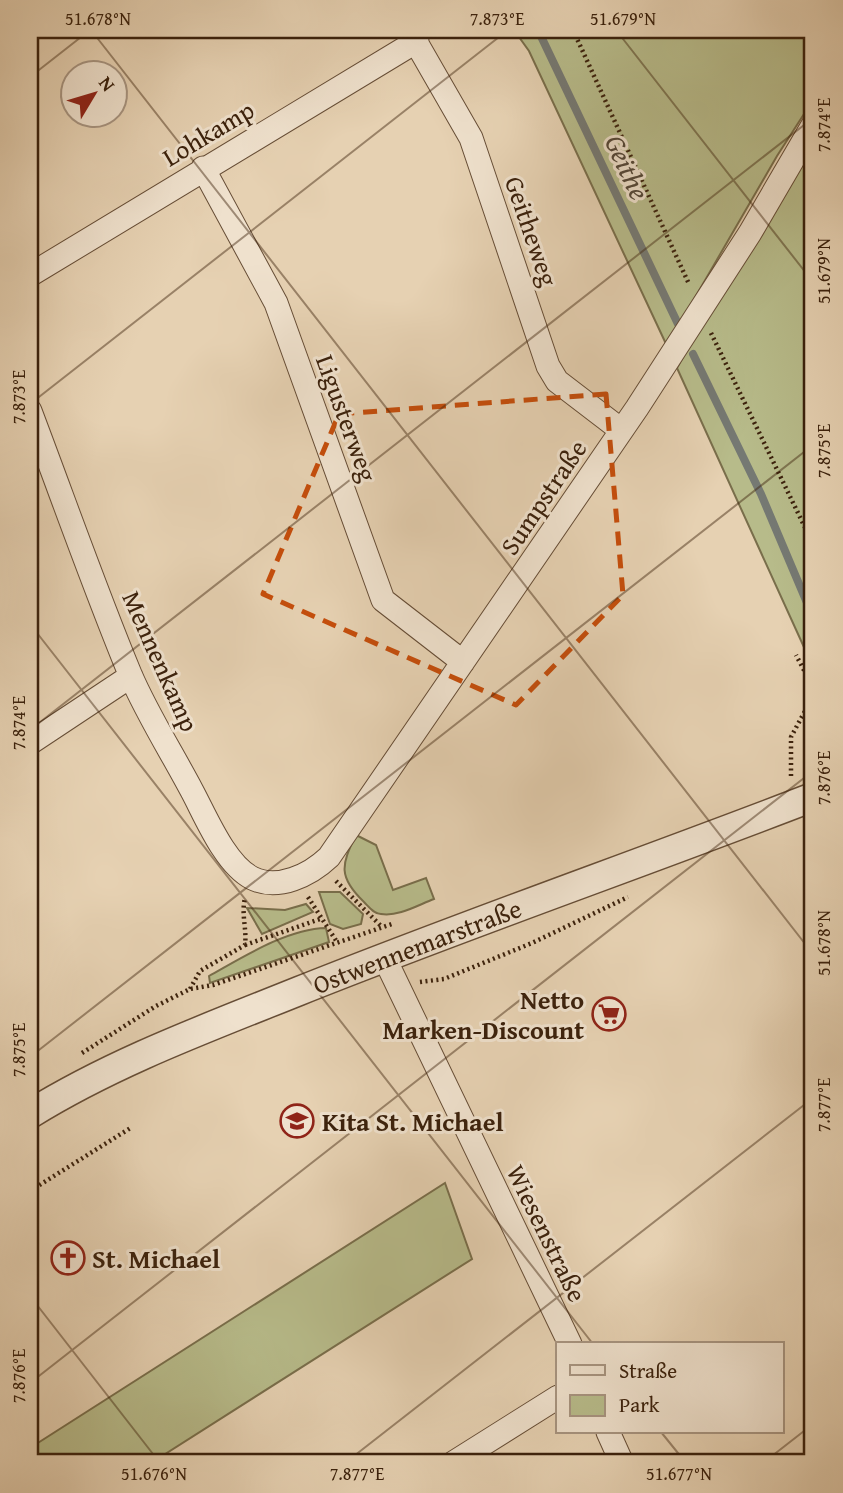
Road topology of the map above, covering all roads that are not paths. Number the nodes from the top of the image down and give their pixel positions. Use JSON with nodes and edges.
{"nodes":[{"id":1,"x":413,"y":35,"type":"edge"},
{"id":2,"x":813,"y":125,"type":"edge"},
{"id":3,"x":203,"y":168,"type":"junction"},
{"id":4,"x":30,"y":275,"type":"edge"},
{"id":5,"x":30,"y":411,"type":"edge"},
{"id":6,"x":621,"y":430,"type":"junction"},
{"id":7,"x":463,"y":662,"type":"junction"},
{"id":8,"x":131,"y":676,"type":"junction"},
{"id":9,"x":30,"y":743,"type":"edge"},
{"id":10,"x":813,"y":797,"type":"edge"},
{"id":11,"x":295,"y":880,"type":"joint"},
{"id":12,"x":384,"y":957,"type":"junction"},
{"id":13,"x":30,"y":1114,"type":"edge"},
{"id":14,"x":569,"y":1342,"type":"edge"},
{"id":15,"x":556,"y":1398,"type":"edge"},
{"id":16,"x":609,"y":1434,"type":"edge"},
{"id":17,"x":453,"y":1463,"type":"edge"},
{"id":18,"x":622,"y":1463,"type":"edge"}],
"edges":[{"from":1,"to":3,"type":"street","name":"Lohkamp"},
{"from":1,"to":6,"type":"street","name":"Geitheweg"},
{"from":2,"to":6,"type":"street","name":"Sumpstraße"},
{"from":3,"to":4,"type":"street","name":"Lohkamp"},
{"from":3,"to":7,"type":"street","name":"Ligusterweg"},
{"from":5,"to":8,"type":"street","name":"Mennenkamp"},
{"from":6,"to":7,"type":"street","name":"Sumpstraße"},
{"from":7,"to":11,"type":"street","name":"Sumpstraße"},
{"from":8,"to":9,"type":"street"},
{"from":8,"to":11,"type":"street","name":"Mennenkamp"},
{"from":10,"to":12,"type":"street","name":"Ostwennemarstraße"},
{"from":12,"to":13,"type":"street","name":"Ostwennemarstraße"},
{"from":12,"to":14,"type":"street","name":"Wiesenstraße"},
{"from":15,"to":17,"type":"street"},
{"from":16,"to":18,"type":"street"}]}
